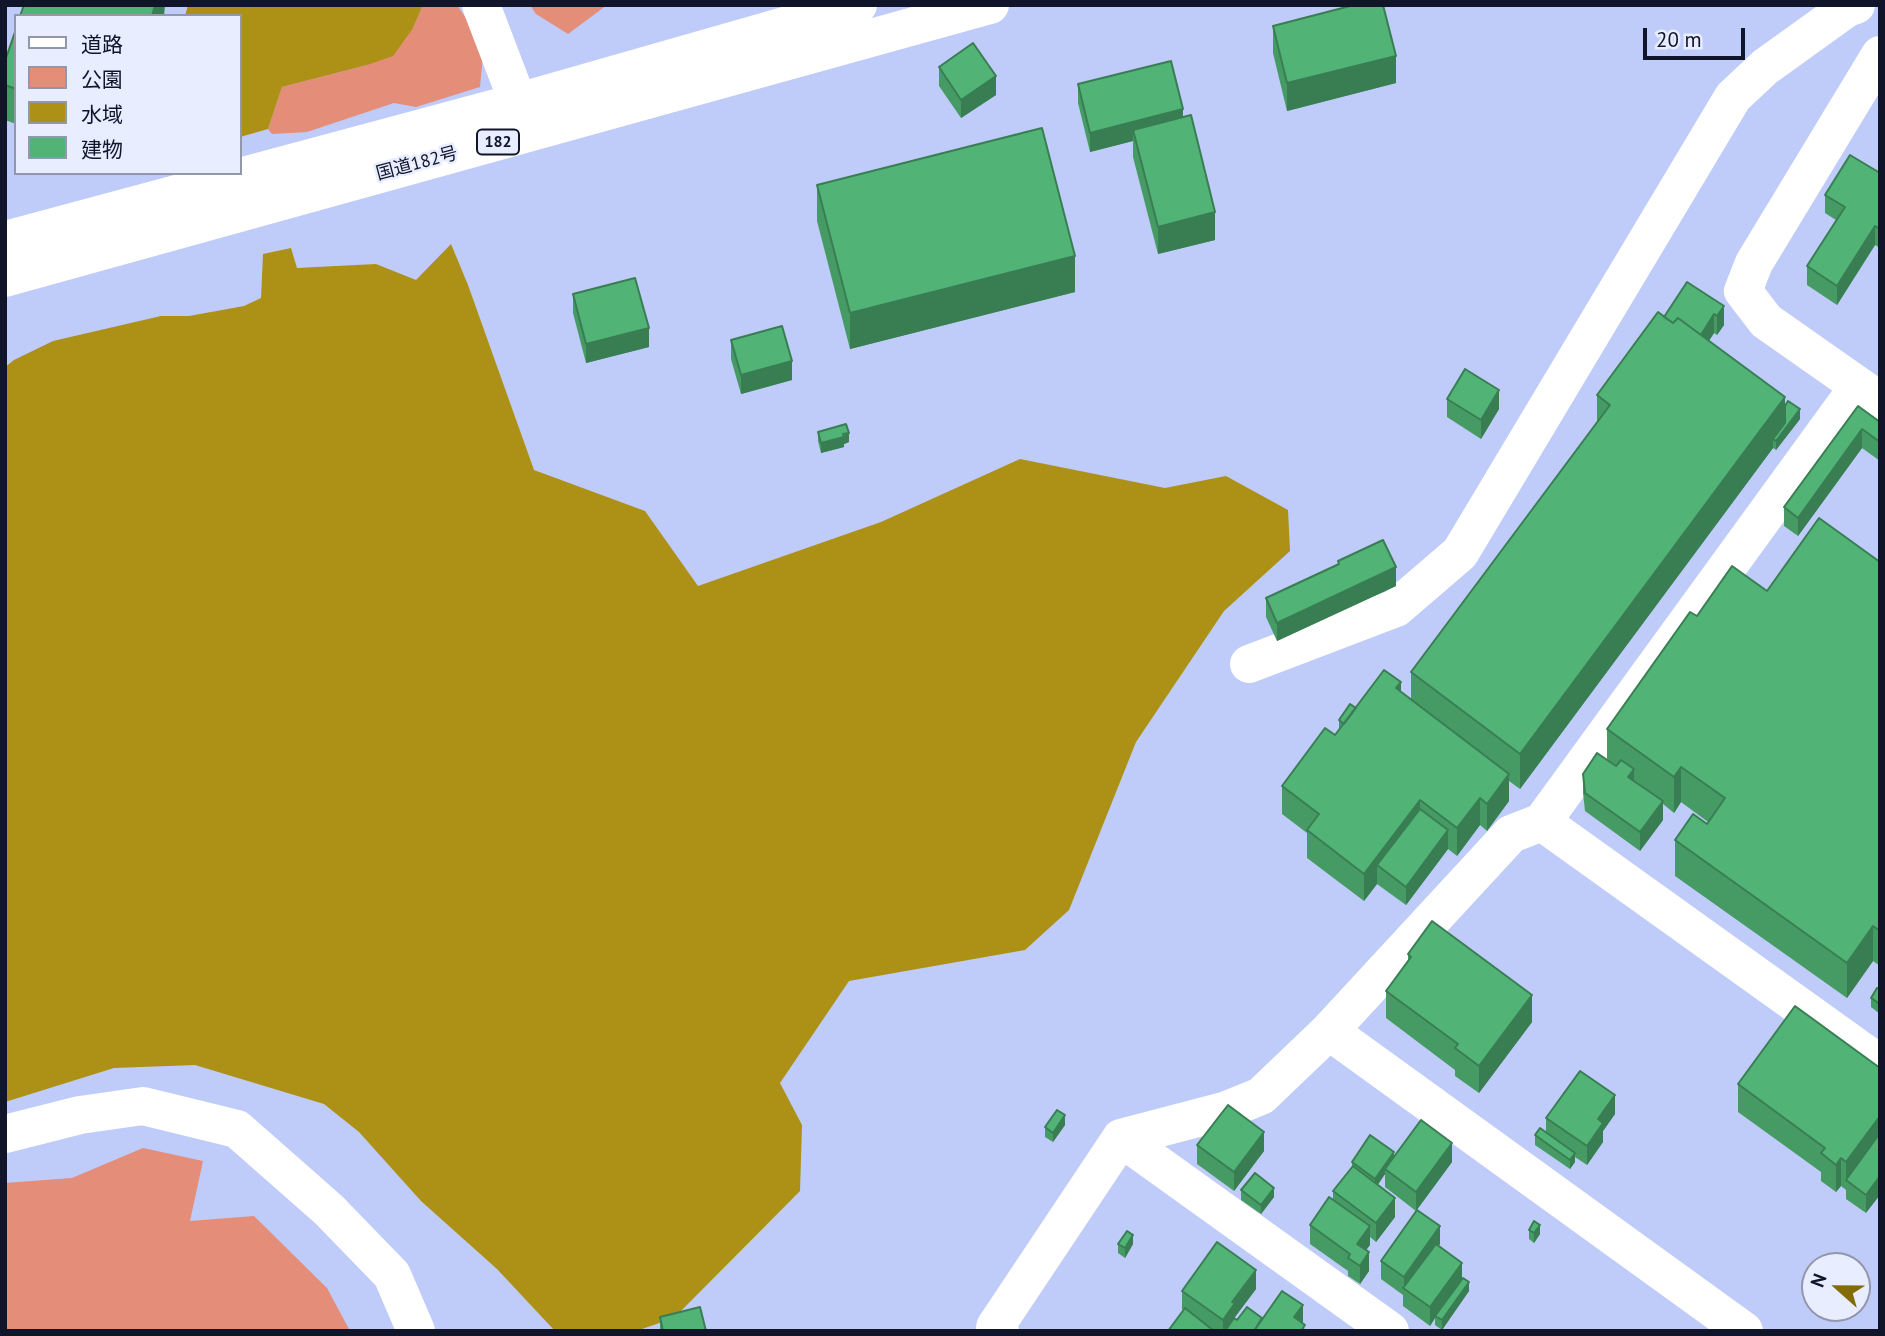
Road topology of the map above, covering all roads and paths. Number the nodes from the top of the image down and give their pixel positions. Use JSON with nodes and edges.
{"nodes":[{"id":1,"x":481,"y":5,"type":"edge"},
{"id":2,"x":858,"y":5,"type":"edge"},
{"id":3,"x":990,"y":5,"type":"edge"},
{"id":4,"x":1856,"y":5,"type":"edge"},
{"id":5,"x":1880,"y":55,"type":"edge"},
{"id":6,"x":518,"y":102,"type":"junction"},
{"id":7,"x":5,"y":240,"type":"edge"},
{"id":8,"x":5,"y":278,"type":"edge"},
{"id":9,"x":1869,"y":393,"type":"edge"},
{"id":10,"x":1250,"y":664,"type":"dead end"},
{"id":11,"x":1542,"y":822,"type":"junction"},
{"id":12,"x":1329,"y":1031,"type":"junction"},
{"id":13,"x":1880,"y":1064,"type":"edge"},
{"id":14,"x":5,"y":1134,"type":"edge"},
{"id":15,"x":1121,"y":1138,"type":"junction"},
{"id":16,"x":416,"y":1331,"type":"edge"},
{"id":17,"x":1000,"y":1331,"type":"edge"},
{"id":18,"x":1390,"y":1331,"type":"edge"},
{"id":19,"x":1744,"y":1331,"type":"edge"}],
"edges":[{"from":1,"to":6,"type":"main road"},
{"from":2,"to":6,"type":"main road","name":"国道182号","number":"182"},
{"from":3,"to":8,"type":"main road","name":"国道182号","number":"182"},
{"from":4,"to":10,"type":"main road"},
{"from":5,"to":9,"type":"main road"},
{"from":6,"to":7,"type":"main road","name":"国道182号","number":"182"},
{"from":9,"to":11,"type":"main road"},
{"from":11,"to":12,"type":"main road"},
{"from":11,"to":13,"type":"main road"},
{"from":12,"to":15,"type":"main road"},
{"from":12,"to":19,"type":"main road"},
{"from":14,"to":16,"type":"main road"},
{"from":15,"to":17,"type":"main road"},
{"from":15,"to":18,"type":"main road"}]}
